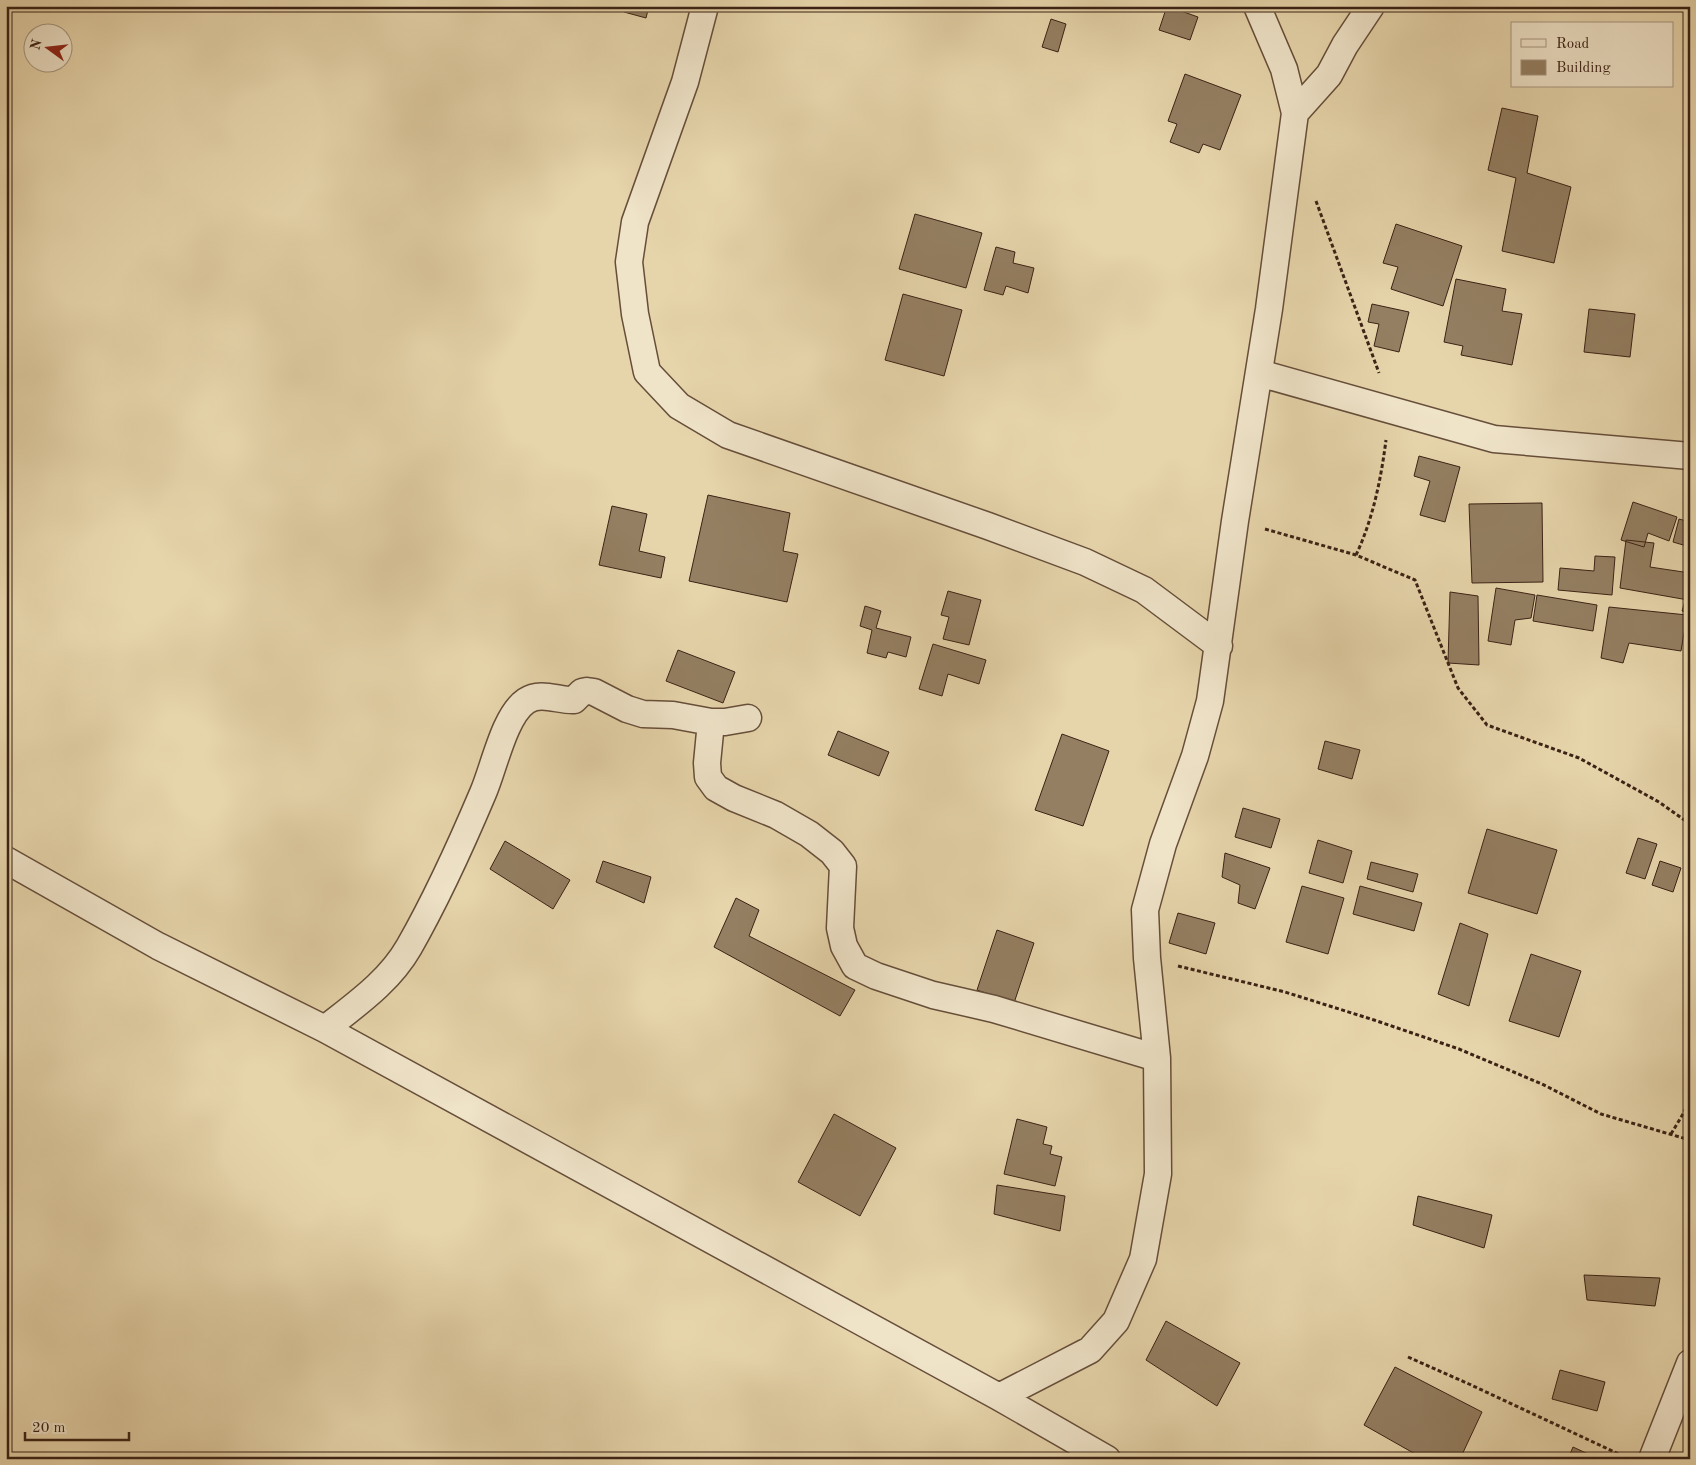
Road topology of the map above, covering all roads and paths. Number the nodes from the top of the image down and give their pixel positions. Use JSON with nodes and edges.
{"nodes":[{"id":1,"x":705,"y":6,"type":"edge"},
{"id":2,"x":1257,"y":6,"type":"edge"},
{"id":3,"x":1371,"y":6,"type":"edge"},
{"id":4,"x":1295,"y":113,"type":"junction"},
{"id":5,"x":1315,"y":198,"type":"dead end"},
{"id":6,"x":1259,"y":373,"type":"junction"},
{"id":7,"x":1390,"y":410,"type":"junction"},
{"id":8,"x":1690,"y":456,"type":"edge"},
{"id":9,"x":1235,"y":521,"type":"junction"},
{"id":10,"x":1356,"y":555,"type":"junction"},
{"id":11,"x":1219,"y":646,"type":"junction"},
{"id":12,"x":748,"y":718,"type":"dead end"},
{"id":13,"x":711,"y":722,"type":"junction"},
{"id":14,"x":1690,"y":824,"type":"edge"},
{"id":15,"x":6,"y":860,"type":"edge"},
{"id":16,"x":1146,"y":958,"type":"junction"},
{"id":17,"x":325,"y":1029,"type":"junction"},
{"id":18,"x":1157,"y":1058,"type":"junction"},
{"id":19,"x":1690,"y":1098,"type":"edge"},
{"id":20,"x":1671,"y":1134,"type":"junction"},
{"id":21,"x":1690,"y":1140,"type":"edge"},
{"id":22,"x":1408,"y":1357,"type":"dead end"},
{"id":23,"x":1690,"y":1363,"type":"edge"},
{"id":24,"x":999,"y":1397,"type":"junction"},
{"id":25,"x":1107,"y":1459,"type":"edge"},
{"id":26,"x":1628,"y":1459,"type":"edge"},
{"id":27,"x":1652,"y":1459,"type":"edge"}],
"edges":[{"from":1,"to":11,"type":"street"},
{"from":2,"to":4,"type":"street"},
{"from":3,"to":4,"type":"street"},
{"from":4,"to":6,"type":"street"},
{"from":5,"to":7,"type":"path"},
{"from":6,"to":7,"type":"street"},
{"from":6,"to":9,"type":"street"},
{"from":7,"to":8,"type":"street"},
{"from":7,"to":10,"type":"path"},
{"from":9,"to":10,"type":"path"},
{"from":9,"to":11,"type":"street"},
{"from":10,"to":14,"type":"path"},
{"from":11,"to":16,"type":"street"},
{"from":12,"to":13,"type":"street"},
{"from":13,"to":17,"type":"street"},
{"from":13,"to":18,"type":"street"},
{"from":15,"to":17,"type":"street"},
{"from":16,"to":18,"type":"street"},
{"from":16,"to":20,"type":"path"},
{"from":17,"to":24,"type":"street"},
{"from":18,"to":24,"type":"street"},
{"from":19,"to":20,"type":"path"},
{"from":20,"to":21,"type":"path"},
{"from":22,"to":26,"type":"path"},
{"from":23,"to":27,"type":"street"},
{"from":24,"to":25,"type":"street"}]}
